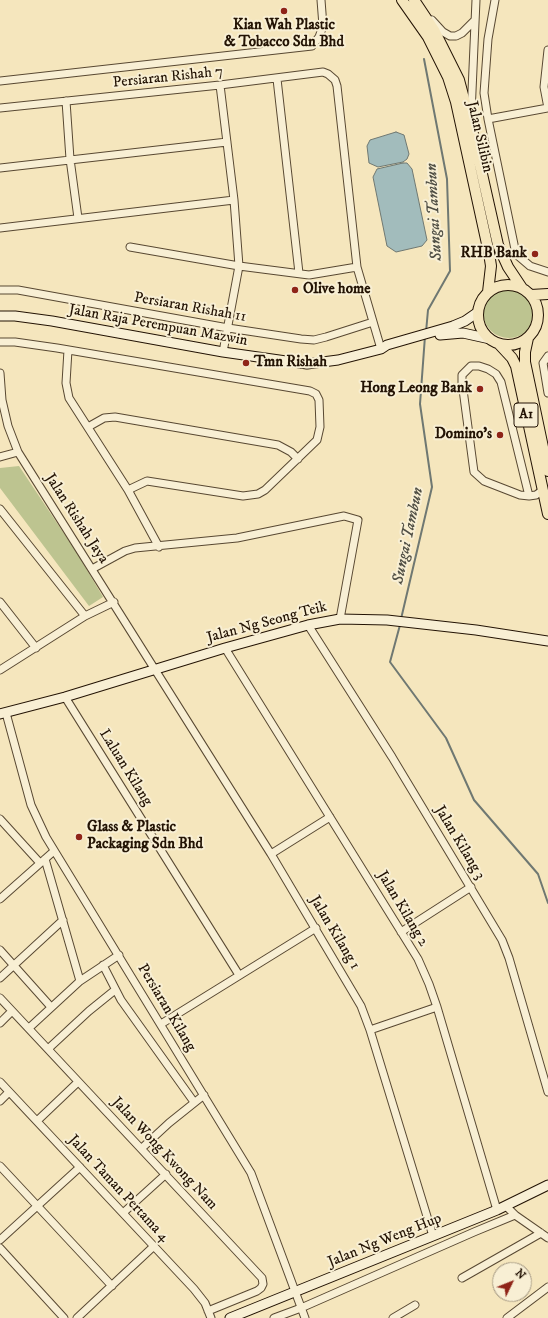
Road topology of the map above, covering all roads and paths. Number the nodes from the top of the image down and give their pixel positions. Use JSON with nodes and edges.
{"nodes":[{"id":1,"x":321,"y":0,"type":"edge"},
{"id":2,"x":402,"y":0,"type":"edge"},
{"id":3,"x":414,"y":0,"type":"edge"},
{"id":4,"x":476,"y":0,"type":"edge"},
{"id":5,"x":495,"y":0,"type":"edge"},
{"id":6,"x":424,"y":14,"type":"junction"},
{"id":7,"x":475,"y":20,"type":"junction"},
{"id":8,"x":548,"y":50,"type":"edge"},
{"id":9,"x":277,"y":79,"type":"junction"},
{"id":10,"x":0,"y":81,"type":"edge"},
{"id":11,"x":220,"y":85,"type":"junction"},
{"id":12,"x":66,"y":101,"type":"junction"},
{"id":13,"x":0,"y":108,"type":"edge"},
{"id":14,"x":548,"y":108,"type":"edge"},
{"id":15,"x":488,"y":119,"type":"junction"},
{"id":16,"x":471,"y":125,"type":"junction"},
{"id":17,"x":227,"y":142,"type":"junction"},
{"id":18,"x":70,"y":160,"type":"junction"},
{"id":19,"x":0,"y":168,"type":"edge"},
{"id":20,"x":234,"y":200,"type":"junction"},
{"id":21,"x":78,"y":218,"type":"junction"},
{"id":22,"x":0,"y":228,"type":"edge"},
{"id":23,"x":130,"y":247,"type":"dead end"},
{"id":24,"x":239,"y":266,"type":"junction"},
{"id":25,"x":357,"y":267,"type":"junction"},
{"id":26,"x":548,"y":272,"type":"edge"},
{"id":27,"x":299,"y":273,"type":"junction"},
{"id":28,"x":522,"y":288,"type":"junction"},
{"id":29,"x":0,"y":290,"type":"edge"},
{"id":30,"x":488,"y":292,"type":"junction"},
{"id":31,"x":548,"y":294,"type":"edge"},
{"id":32,"x":531,"y":295,"type":"junction"},
{"id":33,"x":478,"y":312,"type":"junction"},
{"id":34,"x":548,"y":312,"type":"edge"},
{"id":35,"x":0,"y":316,"type":"edge"},
{"id":36,"x":538,"y":320,"type":"junction"},
{"id":37,"x":373,"y":322,"type":"junction"},
{"id":38,"x":228,"y":328,"type":"junction"},
{"id":39,"x":446,"y":331,"type":"junction"},
{"id":40,"x":528,"y":338,"type":"junction"},
{"id":41,"x":490,"y":339,"type":"junction"},
{"id":42,"x":0,"y":342,"type":"edge"},
{"id":43,"x":500,"y":344,"type":"junction"},
{"id":44,"x":381,"y":349,"type":"junction"},
{"id":45,"x":68,"y":350,"type":"junction"},
{"id":46,"x":223,"y":352,"type":"junction"},
{"id":47,"x":548,"y":356,"type":"edge"},
{"id":48,"x":0,"y":373,"type":"edge"},
{"id":49,"x":548,"y":393,"type":"edge"},
{"id":50,"x":1,"y":400,"type":"edge"},
{"id":51,"x":88,"y":427,"type":"junction"},
{"id":52,"x":18,"y":452,"type":"junction"},
{"id":53,"x":0,"y":457,"type":"edge"},
{"id":54,"x":298,"y":459,"type":"junction"},
{"id":55,"x":548,"y":471,"type":"edge"},
{"id":56,"x":128,"y":490,"type":"junction"},
{"id":57,"x":542,"y":495,"type":"edge"},
{"id":58,"x":0,"y":509,"type":"edge"},
{"id":59,"x":548,"y":514,"type":"edge"},
{"id":60,"x":159,"y":547,"type":"junction"},
{"id":61,"x":92,"y":569,"type":"junction"},
{"id":62,"x":0,"y":602,"type":"edge"},
{"id":63,"x":114,"y":602,"type":"junction"},
{"id":64,"x":85,"y":616,"type":"junction"},
{"id":65,"x":340,"y":619,"type":"junction"},
{"id":66,"x":308,"y":625,"type":"junction"},
{"id":67,"x":548,"y":641,"type":"edge"},
{"id":68,"x":36,"y":648,"type":"junction"},
{"id":69,"x":225,"y":648,"type":"junction"},
{"id":70,"x":155,"y":669,"type":"junction"},
{"id":71,"x":0,"y":670,"type":"edge"},
{"id":72,"x":65,"y":696,"type":"junction"},
{"id":73,"x":3,"y":713,"type":"edge"},
{"id":74,"x":330,"y":817,"type":"junction"},
{"id":75,"x":0,"y":820,"type":"edge"},
{"id":76,"x":54,"y":851,"type":"junction"},
{"id":77,"x":271,"y":854,"type":"junction"},
{"id":78,"x":43,"y":861,"type":"junction"},
{"id":79,"x":471,"y":887,"type":"junction"},
{"id":80,"x":0,"y":899,"type":"edge"},
{"id":81,"x":63,"y":920,"type":"junction"},
{"id":82,"x":316,"y":928,"type":"junction"},
{"id":83,"x":401,"y":932,"type":"junction"},
{"id":84,"x":0,"y":950,"type":"edge"},
{"id":85,"x":119,"y":955,"type":"junction"},
{"id":86,"x":14,"y":965,"type":"junction"},
{"id":87,"x":103,"y":965,"type":"junction"},
{"id":88,"x":239,"y":975,"type":"junction"},
{"id":89,"x":0,"y":978,"type":"edge"},
{"id":90,"x":80,"y":980,"type":"junction"},
{"id":91,"x":115,"y":990,"type":"junction"},
{"id":92,"x":0,"y":998,"type":"edge"},
{"id":93,"x":51,"y":1007,"type":"junction"},
{"id":94,"x":437,"y":1007,"type":"junction"},
{"id":95,"x":12,"y":1011,"type":"junction"},
{"id":96,"x":0,"y":1023,"type":"edge"},
{"id":97,"x":161,"y":1024,"type":"junction"},
{"id":98,"x":29,"y":1028,"type":"junction"},
{"id":99,"x":370,"y":1030,"type":"junction"},
{"id":100,"x":48,"y":1050,"type":"junction"},
{"id":101,"x":0,"y":1082,"type":"edge"},
{"id":102,"x":78,"y":1082,"type":"junction"},
{"id":103,"x":9,"y":1092,"type":"junction"},
{"id":104,"x":548,"y":1092,"type":"edge"},
{"id":105,"x":204,"y":1095,"type":"junction"},
{"id":106,"x":0,"y":1101,"type":"edge"},
{"id":107,"x":194,"y":1102,"type":"junction"},
{"id":108,"x":37,"y":1121,"type":"junction"},
{"id":109,"x":142,"y":1148,"type":"junction"},
{"id":110,"x":0,"y":1166,"type":"edge"},
{"id":111,"x":80,"y":1167,"type":"junction"},
{"id":112,"x":166,"y":1174,"type":"junction"},
{"id":113,"x":548,"y":1185,"type":"edge"},
{"id":114,"x":37,"y":1206,"type":"junction"},
{"id":115,"x":506,"y":1206,"type":"junction"},
{"id":116,"x":497,"y":1210,"type":"junction"},
{"id":117,"x":123,"y":1213,"type":"junction"},
{"id":118,"x":515,"y":1215,"type":"junction"},
{"id":119,"x":541,"y":1233,"type":"junction"},
{"id":120,"x":433,"y":1236,"type":"junction"},
{"id":121,"x":548,"y":1238,"type":"edge"},
{"id":122,"x":0,"y":1240,"type":"edge"},
{"id":123,"x":154,"y":1246,"type":"junction"},
{"id":124,"x":0,"y":1248,"type":"edge"},
{"id":125,"x":462,"y":1278,"type":"dead end"},
{"id":126,"x":112,"y":1286,"type":"junction"},
{"id":127,"x":548,"y":1287,"type":"edge"},
{"id":128,"x":295,"y":1292,"type":"junction"},
{"id":129,"x":415,"y":1305,"type":"dead end"},
{"id":130,"x":301,"y":1308,"type":"junction"},
{"id":131,"x":210,"y":1314,"type":"edge"},
{"id":132,"x":64,"y":1318,"type":"edge"},
{"id":133,"x":77,"y":1318,"type":"edge"},
{"id":134,"x":230,"y":1318,"type":"edge"},
{"id":135,"x":274,"y":1318,"type":"edge"},
{"id":136,"x":305,"y":1318,"type":"edge"},
{"id":137,"x":392,"y":1318,"type":"edge"},
{"id":138,"x":507,"y":1318,"type":"edge"}],
"edges":[{"from":1,"to":10,"type":"street","name":"Persiaran Rishah 7"},
{"from":2,"to":30,"type":"main road","name":"Jalan Silibin"},
{"from":3,"to":6,"type":"main road","name":"Jalan Silibin"},
{"from":4,"to":7,"type":"street","name":"Jalan Silibin"},
{"from":5,"to":15,"type":"street"},
{"from":6,"to":7,"type":"street"},
{"from":6,"to":16,"type":"main road","name":"Jalan Silibin"},
{"from":7,"to":16,"type":"street","name":"Jalan Silibin"},
{"from":8,"to":14,"type":"street"},
{"from":9,"to":11,"type":"street","name":"Persiaran Rishah 7"},
{"from":9,"to":25,"type":"street","name":"Persiaran Rishah 7"},
{"from":9,"to":27,"type":"street"},
{"from":11,"to":12,"type":"street","name":"Persiaran Rishah 7"},
{"from":11,"to":17,"type":"street"},
{"from":12,"to":13,"type":"street","name":"Persiaran Rishah 7"},
{"from":12,"to":18,"type":"street"},
{"from":14,"to":15,"type":"street"},
{"from":15,"to":26,"type":"street"},
{"from":16,"to":28,"type":"main road","name":"Jalan Silibin"},
{"from":17,"to":18,"type":"street"},
{"from":17,"to":20,"type":"street"},
{"from":18,"to":19,"type":"street"},
{"from":18,"to":21,"type":"street"},
{"from":20,"to":21,"type":"street"},
{"from":20,"to":24,"type":"street"},
{"from":21,"to":22,"type":"street"},
{"from":23,"to":24,"type":"street"},
{"from":24,"to":27,"type":"street"},
{"from":24,"to":38,"type":"street"},
{"from":25,"to":27,"type":"street"},
{"from":25,"to":37,"type":"street"},
{"from":28,"to":30,"type":"main road"},
{"from":28,"to":32,"type":"main road"},
{"from":29,"to":38,"type":"street","name":"Persiaran Rishah 11"},
{"from":30,"to":33,"type":"main road"},
{"from":31,"to":32,"type":"main road"},
{"from":32,"to":36,"type":"main road"},
{"from":33,"to":39,"type":"main road","name":"Jalan Raja Perempuan Mazwin"},
{"from":33,"to":41,"type":"main road"},
{"from":34,"to":36,"type":"main road","number":"A1"},
{"from":35,"to":46,"type":"main road","name":"Jalan Raja Perempuan Mazwin"},
{"from":36,"to":40,"type":"main road","number":"A1"},
{"from":37,"to":38,"type":"street","name":"Persiaran Rishah 11"},
{"from":37,"to":44,"type":"street"},
{"from":38,"to":46,"type":"street"},
{"from":39,"to":41,"type":"main road","name":"Jalan Raja Perempuan Mazwin"},
{"from":39,"to":44,"type":"main road","name":"Jalan Raja Perempuan Mazwin"},
{"from":40,"to":43,"type":"main road"},
{"from":40,"to":55,"type":"main road","number":"A1"},
{"from":41,"to":43,"type":"main road","number":"A1"},
{"from":42,"to":45,"type":"street"},
{"from":43,"to":57,"type":"main road","number":"A1"},
{"from":44,"to":46,"type":"main road","name":"Jalan Raja Perempuan Mazwin"},
{"from":45,"to":51,"type":"street"},
{"from":45,"to":54,"type":"street"},
{"from":47,"to":49,"type":"street"},
{"from":48,"to":50,"type":"street","name":"Jalan Rishah Jaya"},
{"from":50,"to":52,"type":"street","name":"Jalan Rishah Jaya"},
{"from":51,"to":54,"type":"street"},
{"from":51,"to":56,"type":"street"},
{"from":52,"to":53,"type":"street"},
{"from":52,"to":61,"type":"street","name":"Jalan Rishah Jaya"},
{"from":54,"to":56,"type":"street"},
{"from":56,"to":60,"type":"street"},
{"from":57,"to":57,"type":"street"},
{"from":57,"to":59,"type":"main road","number":"A1"},
{"from":58,"to":64,"type":"street"},
{"from":60,"to":61,"type":"street"},
{"from":60,"to":65,"type":"street"},
{"from":61,"to":63,"type":"street","name":"Jalan Rishah Jaya"},
{"from":62,"to":68,"type":"street"},
{"from":63,"to":64,"type":"street"},
{"from":63,"to":70,"type":"street","name":"Jalan Rishah Jaya"},
{"from":64,"to":68,"type":"street"},
{"from":65,"to":66,"type":"main road","name":"Jalan Ng Seong Teik"},
{"from":65,"to":67,"type":"main road","name":"Jalan Ng Seong Teik"},
{"from":66,"to":69,"type":"main road","name":"Jalan Ng Seong Teik"},
{"from":66,"to":79,"type":"street","name":"Jalan Kilang 3"},
{"from":68,"to":71,"type":"street"},
{"from":69,"to":70,"type":"main road","name":"Jalan Ng Seong Teik"},
{"from":69,"to":74,"type":"street","name":"Jalan Kilang 2"},
{"from":70,"to":72,"type":"main road","name":"Jalan Ng Seong Teik"},
{"from":70,"to":77,"type":"street","name":"Jalan Kilang 1"},
{"from":72,"to":73,"type":"main road","name":"Jalan Ng Seong Teik"},
{"from":72,"to":88,"type":"street","name":"Laluan Kilang"},
{"from":73,"to":76,"type":"street","name":"Persiaran Kilang"},
{"from":74,"to":77,"type":"street"},
{"from":74,"to":83,"type":"street","name":"Jalan Kilang 2"},
{"from":75,"to":78,"type":"street"},
{"from":76,"to":78,"type":"street"},
{"from":76,"to":85,"type":"street","name":"Persiaran Kilang"},
{"from":77,"to":82,"type":"street","name":"Jalan Kilang 1"},
{"from":78,"to":80,"type":"street"},
{"from":78,"to":81,"type":"street"},
{"from":79,"to":83,"type":"street"},
{"from":79,"to":104,"type":"street","name":"Jalan Kilang 3"},
{"from":81,"to":86,"type":"street"},
{"from":81,"to":90,"type":"street"},
{"from":82,"to":88,"type":"street"},
{"from":82,"to":99,"type":"street","name":"Jalan Kilang 1"},
{"from":83,"to":94,"type":"street","name":"Jalan Kilang 2"},
{"from":84,"to":86,"type":"street"},
{"from":85,"to":87,"type":"street"},
{"from":85,"to":97,"type":"street","name":"Persiaran Kilang"},
{"from":86,"to":89,"type":"street"},
{"from":86,"to":93,"type":"street"},
{"from":87,"to":90,"type":"street"},
{"from":87,"to":91,"type":"street"},
{"from":88,"to":97,"type":"street"},
{"from":90,"to":93,"type":"street"},
{"from":91,"to":100,"type":"street"},
{"from":91,"to":107,"type":"street"},
{"from":92,"to":95,"type":"street","name":"Jalan Wong Kwong Nam"},
{"from":93,"to":98,"type":"street"},
{"from":94,"to":99,"type":"street"},
{"from":94,"to":116,"type":"street","name":"Jalan Kilang 2"},
{"from":95,"to":96,"type":"street"},
{"from":95,"to":98,"type":"street","name":"Jalan Wong Kwong Nam"},
{"from":97,"to":105,"type":"street","name":"Persiaran Kilang"},
{"from":98,"to":100,"type":"street","name":"Jalan Wong Kwong Nam"},
{"from":99,"to":120,"type":"street","name":"Jalan Kilang 1"},
{"from":100,"to":102,"type":"street","name":"Jalan Wong Kwong Nam"},
{"from":101,"to":103,"type":"street","name":"Jalan Taman Pertama 4"},
{"from":102,"to":108,"type":"street"},
{"from":102,"to":109,"type":"street","name":"Jalan Wong Kwong Nam"},
{"from":103,"to":106,"type":"street"},
{"from":103,"to":108,"type":"street","name":"Jalan Taman Pertama 4"},
{"from":105,"to":107,"type":"street"},
{"from":105,"to":128,"type":"street","name":"Persiaran Kilang"},
{"from":107,"to":109,"type":"street"},
{"from":108,"to":111,"type":"street","name":"Jalan Taman Pertama 4"},
{"from":109,"to":112,"type":"street","name":"Jalan Wong Kwong Nam"},
{"from":110,"to":114,"type":"street"},
{"from":111,"to":114,"type":"street"},
{"from":111,"to":117,"type":"street","name":"Jalan Taman Pertama 4"},
{"from":112,"to":117,"type":"street"},
{"from":112,"to":131,"type":"street","name":"Jalan Wong Kwong Nam"},
{"from":113,"to":115,"type":"main road","name":"Jalan Ng Weng Hup"},
{"from":114,"to":122,"type":"street"},
{"from":114,"to":126,"type":"street"},
{"from":115,"to":116,"type":"main road","name":"Jalan Ng Weng Hup"},
{"from":115,"to":118,"type":"street"},
{"from":116,"to":120,"type":"main road","name":"Jalan Ng Weng Hup"},
{"from":117,"to":123,"type":"street","name":"Jalan Taman Pertama 4"},
{"from":118,"to":119,"type":"street"},
{"from":118,"to":130,"type":"street"},
{"from":119,"to":121,"type":"street"},
{"from":119,"to":125,"type":"street"},
{"from":120,"to":128,"type":"main road","name":"Jalan Ng Weng Hup"},
{"from":123,"to":126,"type":"street"},
{"from":123,"to":131,"type":"street","name":"Jalan Taman Pertama 4"},
{"from":124,"to":132,"type":"street"},
{"from":126,"to":133,"type":"street"},
{"from":127,"to":138,"type":"street"},
{"from":128,"to":130,"type":"street","name":"Persiaran Kilang"},
{"from":128,"to":134,"type":"main road","name":"Jalan Ng Weng Hup"},
{"from":129,"to":137,"type":"street"},
{"from":130,"to":135,"type":"street"},
{"from":130,"to":136,"type":"street","name":"Persiaran Kilang"}]}
